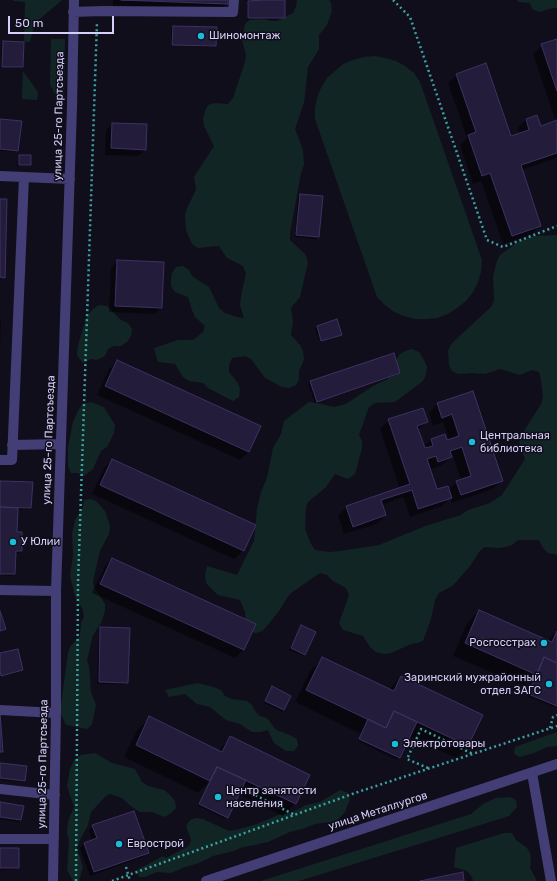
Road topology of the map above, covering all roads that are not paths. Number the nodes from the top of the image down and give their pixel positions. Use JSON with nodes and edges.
{"nodes":[{"id":1,"x":74,"y":0,"type":"edge"},
{"id":2,"x":234,"y":0,"type":"edge"},
{"id":3,"x":73,"y":12,"type":"junction"},
{"id":4,"x":0,"y":176,"type":"edge"},
{"id":5,"x":24,"y":177,"type":"junction"},
{"id":6,"x":70,"y":179,"type":"junction"},
{"id":7,"x":61,"y":444,"type":"junction"},
{"id":8,"x":12,"y":445,"type":"junction"},
{"id":9,"x":0,"y":460,"type":"edge"},
{"id":10,"x":0,"y":590,"type":"edge"},
{"id":11,"x":56,"y":591,"type":"junction"},
{"id":12,"x":0,"y":710,"type":"edge"},
{"id":13,"x":56,"y":713,"type":"junction"},
{"id":14,"x":557,"y":764,"type":"edge"},
{"id":15,"x":532,"y":773,"type":"junction"},
{"id":16,"x":0,"y":789,"type":"edge"},
{"id":17,"x":54,"y":795,"type":"junction"},
{"id":18,"x":0,"y":839,"type":"edge"},
{"id":19,"x":54,"y":839,"type":"junction"},
{"id":20,"x":53,"y":881,"type":"edge"},
{"id":21,"x":206,"y":881,"type":"edge"},
{"id":22,"x":551,"y":881,"type":"edge"}],
"edges":[{"from":1,"to":3,"type":"street","name":"улица 25-го Партсъезда"},
{"from":2,"to":3,"type":"street"},
{"from":3,"to":6,"type":"street","name":"улица 25-го Партсъезда"},
{"from":4,"to":5,"type":"street"},
{"from":5,"to":6,"type":"street"},
{"from":5,"to":8,"type":"street"},
{"from":6,"to":7,"type":"street","name":"улица 25-го Партсъезда"},
{"from":7,"to":8,"type":"street"},
{"from":7,"to":11,"type":"street","name":"улица 25-го Партсъезда"},
{"from":8,"to":9,"type":"street"},
{"from":10,"to":11,"type":"street"},
{"from":11,"to":13,"type":"street","name":"улица 25-го Партсъезда"},
{"from":12,"to":13,"type":"street"},
{"from":13,"to":17,"type":"street","name":"улица 25-го Партсъезда"},
{"from":14,"to":15,"type":"street","name":"улица Металлургов"},
{"from":15,"to":21,"type":"street","name":"улица Металлургов"},
{"from":15,"to":22,"type":"street"},
{"from":16,"to":17,"type":"street"},
{"from":17,"to":19,"type":"street","name":"улица 25-го Партсъезда"},
{"from":18,"to":19,"type":"street"},
{"from":19,"to":20,"type":"street","name":"улица 25-го Партсъезда"}]}
